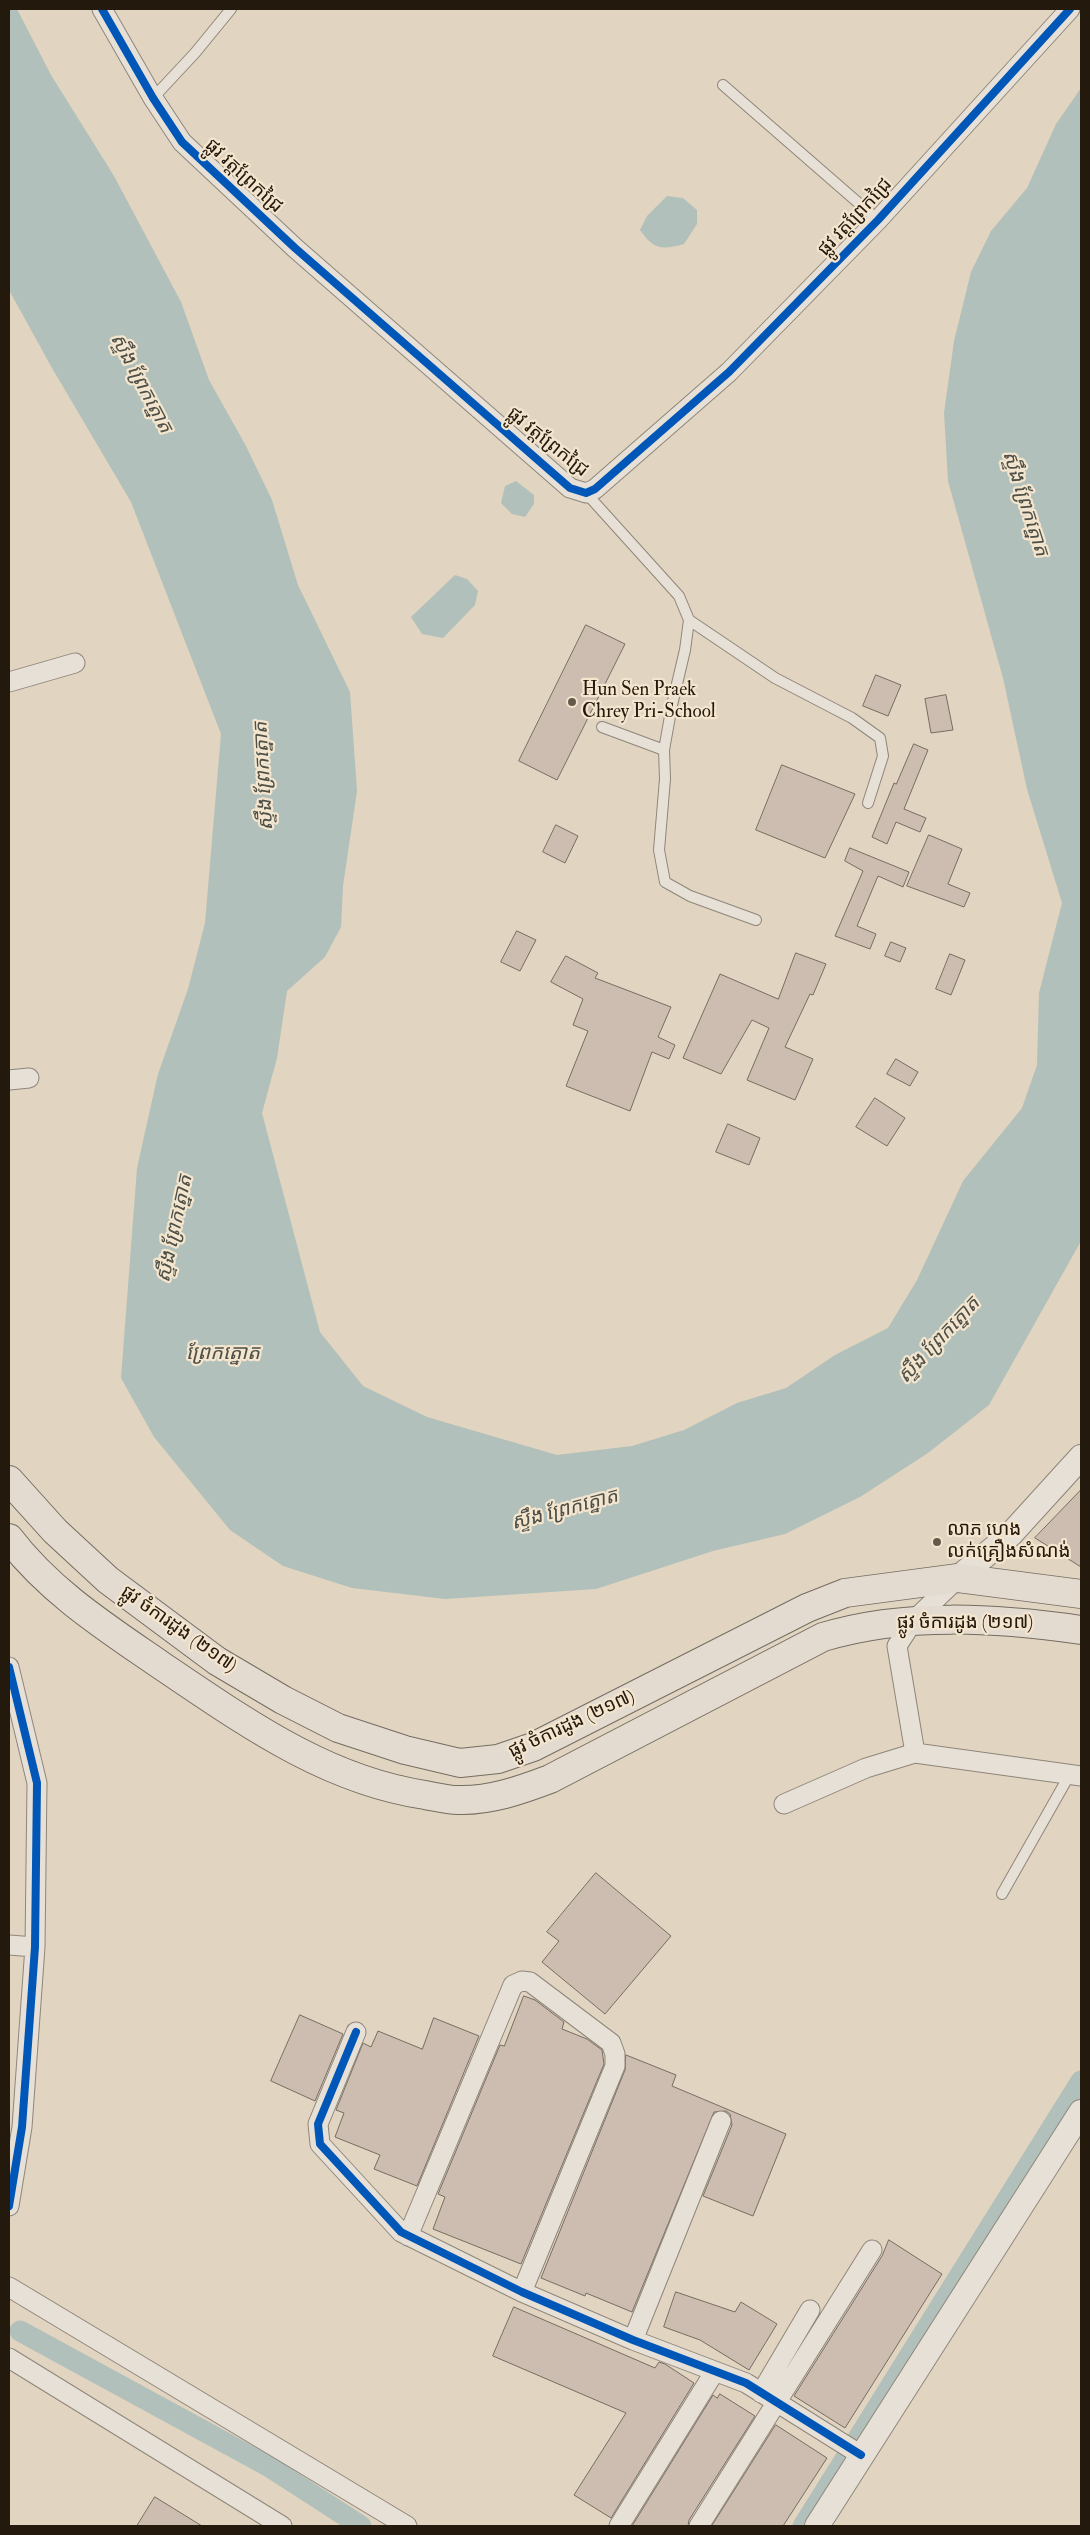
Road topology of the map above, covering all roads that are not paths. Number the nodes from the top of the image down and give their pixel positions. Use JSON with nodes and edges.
{"nodes":[{"id":1,"x":102,"y":9,"type":"edge"},
{"id":2,"x":231,"y":9,"type":"edge"},
{"id":3,"x":1070,"y":9,"type":"edge"},
{"id":4,"x":723,"y":85,"type":"dead end"},
{"id":5,"x":153,"y":98,"type":"junction"},
{"id":6,"x":878,"y":220,"type":"junction"},
{"id":7,"x":586,"y":493,"type":"junction"},
{"id":8,"x":689,"y":620,"type":"junction"},
{"id":9,"x":75,"y":664,"type":"dead end"},
{"id":10,"x":9,"y":682,"type":"edge"},
{"id":11,"x":602,"y":727,"type":"dead end"},
{"id":12,"x":664,"y":750,"type":"junction"},
{"id":13,"x":868,"y":803,"type":"dead end"},
{"id":14,"x":756,"y":920,"type":"dead end"},
{"id":15,"x":29,"y":1078,"type":"dead end"},
{"id":16,"x":9,"y":1080,"type":"edge"},
{"id":17,"x":1081,"y":1457,"type":"edge"},
{"id":18,"x":9,"y":1480,"type":"edge"},
{"id":19,"x":9,"y":1538,"type":"edge"},
{"id":20,"x":958,"y":1578,"type":"junction"},
{"id":21,"x":1081,"y":1594,"type":"edge"},
{"id":22,"x":913,"y":1621,"type":"junction"},
{"id":23,"x":1081,"y":1630,"type":"edge"},
{"id":24,"x":217,"y":1661,"type":"junction"},
{"id":25,"x":9,"y":1667,"type":"edge"},
{"id":26,"x":197,"y":1690,"type":"junction"},
{"id":27,"x":915,"y":1753,"type":"junction"},
{"id":28,"x":1076,"y":1775,"type":"edge"},
{"id":29,"x":784,"y":1804,"type":"dead end"},
{"id":30,"x":1002,"y":1894,"type":"dead end"},
{"id":31,"x":9,"y":1945,"type":"edge"},
{"id":32,"x":35,"y":1947,"type":"junction"},
{"id":33,"x":356,"y":2032,"type":"dead end"},
{"id":34,"x":1081,"y":2112,"type":"edge"},
{"id":35,"x":721,"y":2121,"type":"dead end"},
{"id":36,"x":9,"y":2206,"type":"edge"},
{"id":37,"x":408,"y":2236,"type":"junction"},
{"id":38,"x":872,"y":2250,"type":"dead end"},
{"id":39,"x":9,"y":2287,"type":"edge"},
{"id":40,"x":522,"y":2292,"type":"junction"},
{"id":41,"x":810,"y":2310,"type":"dead end"},
{"id":42,"x":633,"y":2340,"type":"junction"},
{"id":43,"x":9,"y":2358,"type":"edge"},
{"id":44,"x":715,"y":2371,"type":"junction"},
{"id":45,"x":761,"y":2393,"type":"junction"},
{"id":46,"x":778,"y":2403,"type":"junction"},
{"id":47,"x":861,"y":2455,"type":"junction"},
{"id":48,"x":282,"y":2526,"type":"edge"},
{"id":49,"x":407,"y":2526,"type":"edge"},
{"id":50,"x":619,"y":2526,"type":"edge"},
{"id":51,"x":699,"y":2526,"type":"edge"},
{"id":52,"x":817,"y":2526,"type":"edge"}],
"edges":[{"from":1,"to":5,"type":"street","name":"ផ្លូវ វត្តព្រែកជ្រៃ"},
{"from":2,"to":5,"type":"lane"},
{"from":3,"to":6,"type":"street","name":"ផ្លូវ វត្តព្រែកជ្រៃ"},
{"from":4,"to":6,"type":"lane"},
{"from":5,"to":7,"type":"street","name":"ផ្លូវ វត្តព្រែកជ្រៃ"},
{"from":6,"to":7,"type":"street","name":"ផ្លូវ វត្តព្រែកជ្រៃ"},
{"from":7,"to":8,"type":"lane"},
{"from":8,"to":12,"type":"lane"},
{"from":8,"to":13,"type":"lane"},
{"from":9,"to":10,"type":"street"},
{"from":11,"to":12,"type":"lane"},
{"from":12,"to":14,"type":"lane"},
{"from":15,"to":16,"type":"street"},
{"from":17,"to":20,"type":"street"},
{"from":18,"to":24,"type":"main road","name":"ផ្លូវ ចំការដូង (២១៧)"},
{"from":19,"to":26,"type":"main road","name":"ផ្លូវ ចំការដូង (២១៧)"},
{"from":20,"to":21,"type":"main road","name":"ផ្លូវ ចំការដូង (២១៧)"},
{"from":20,"to":22,"type":"street"},
{"from":20,"to":24,"type":"main road","name":"ផ្លូវ ចំការដូង (២១៧)"},
{"from":22,"to":23,"type":"main road","name":"ផ្លូវ ចំការដូង (២១៧)"},
{"from":22,"to":26,"type":"main road","name":"ផ្លូវ ចំការដូង (២១៧)"},
{"from":22,"to":27,"type":"street"},
{"from":24,"to":26,"type":"main road"},
{"from":25,"to":32,"type":"street"},
{"from":27,"to":28,"type":"street"},
{"from":27,"to":29,"type":"street"},
{"from":28,"to":30,"type":"lane"},
{"from":31,"to":32,"type":"street"},
{"from":32,"to":36,"type":"street"},
{"from":33,"to":37,"type":"street"},
{"from":34,"to":47,"type":"street"},
{"from":35,"to":42,"type":"street"},
{"from":37,"to":40,"type":"street"},
{"from":37,"to":40,"type":"street"},
{"from":38,"to":46,"type":"street"},
{"from":39,"to":49,"type":"street"},
{"from":40,"to":42,"type":"street"},
{"from":41,"to":45,"type":"street"},
{"from":42,"to":44,"type":"street"},
{"from":43,"to":48,"type":"street"},
{"from":44,"to":45,"type":"street"},
{"from":44,"to":50,"type":"street"},
{"from":45,"to":46,"type":"street"},
{"from":46,"to":47,"type":"street"},
{"from":46,"to":51,"type":"street"},
{"from":47,"to":52,"type":"street"}]}
